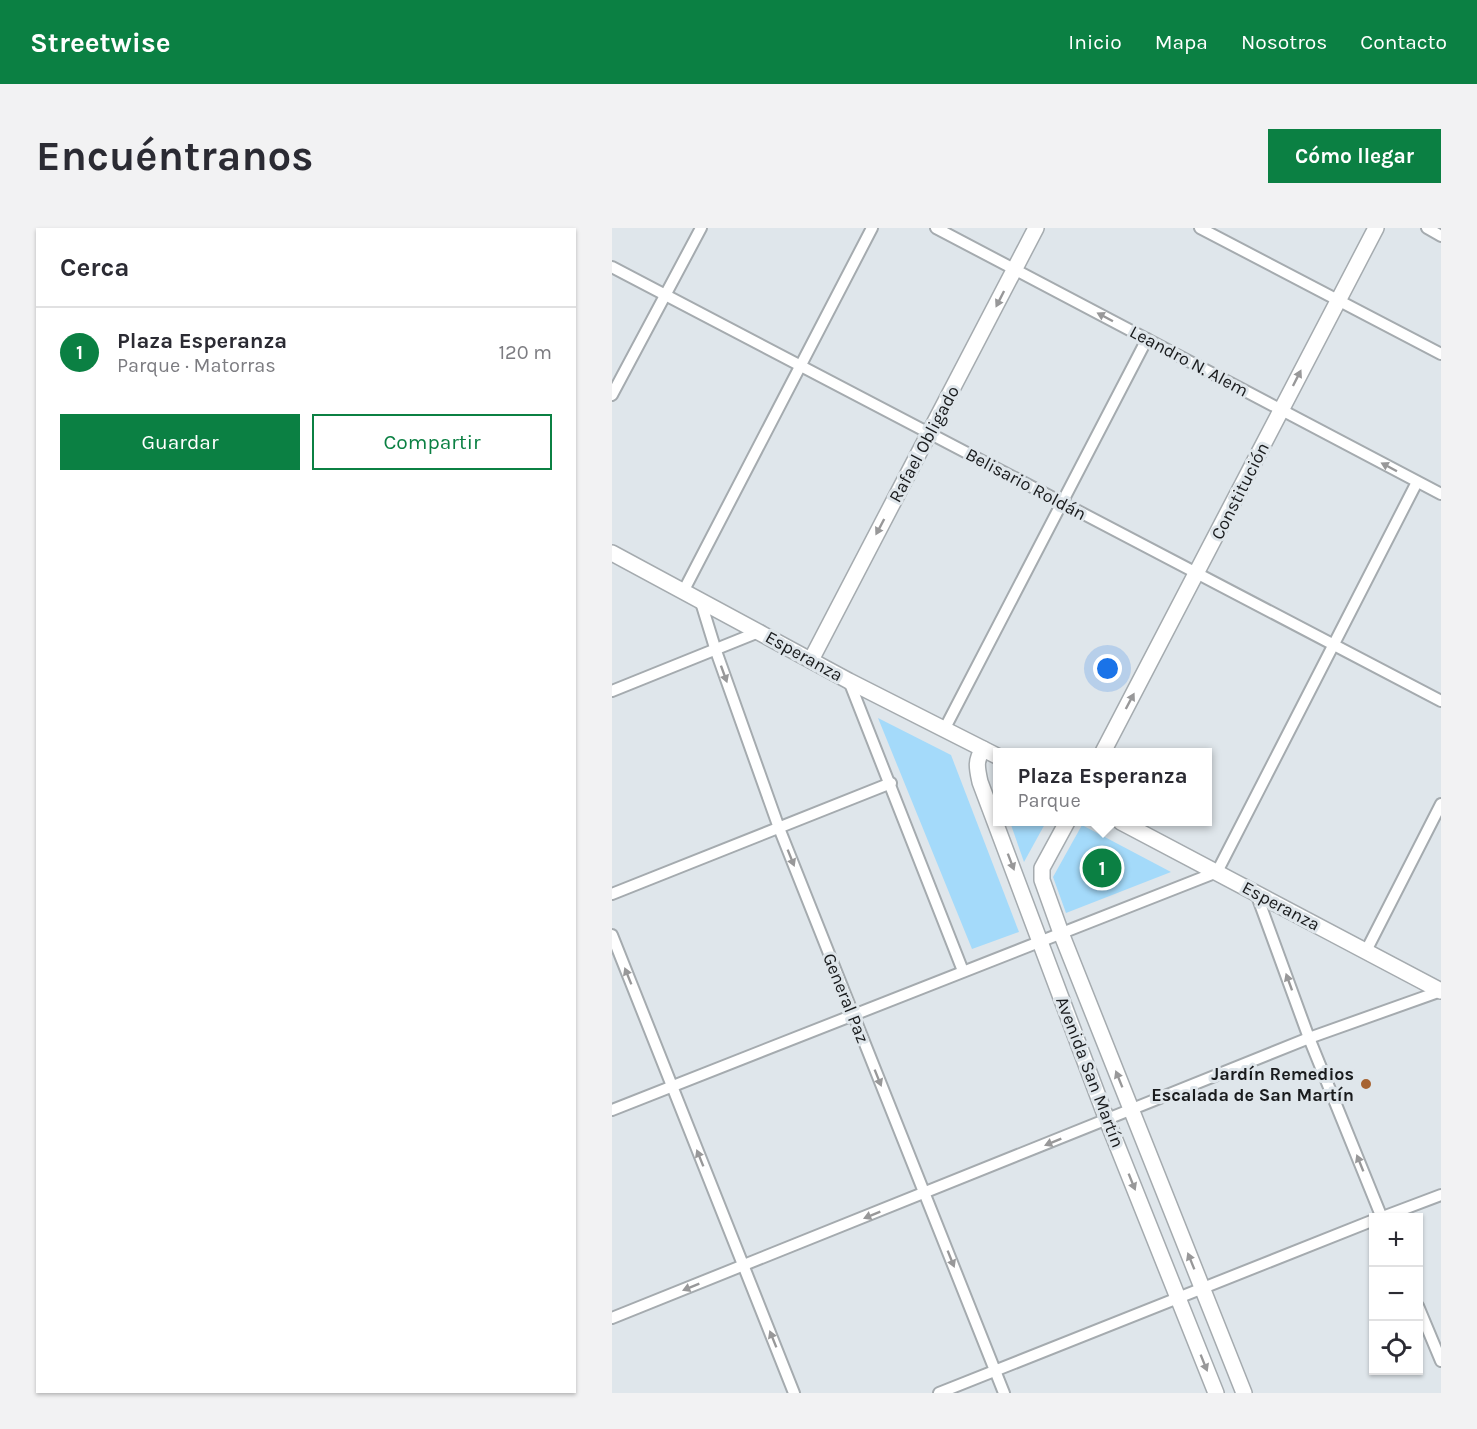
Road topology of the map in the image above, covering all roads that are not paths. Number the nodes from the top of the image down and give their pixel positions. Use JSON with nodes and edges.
{"nodes":[{"id":1,"x":701,"y":228,"type":"edge"},
{"id":2,"x":872,"y":228,"type":"edge"},
{"id":3,"x":936,"y":228,"type":"edge"},
{"id":4,"x":1036,"y":228,"type":"edge"},
{"id":5,"x":1200,"y":228,"type":"edge"},
{"id":6,"x":1376,"y":228,"type":"edge"},
{"id":7,"x":1426,"y":228,"type":"edge"},
{"id":8,"x":1441,"y":236,"type":"edge"},
{"id":9,"x":612,"y":267,"type":"edge"},
{"id":10,"x":1015,"y":269,"type":"junction"},
{"id":11,"x":667,"y":295,"type":"junction"},
{"id":12,"x":1338,"y":300,"type":"junction"},
{"id":13,"x":1147,"y":339,"type":"junction"},
{"id":14,"x":1441,"y":354,"type":"edge"},
{"id":15,"x":800,"y":366,"type":"junction"},
{"id":16,"x":612,"y":395,"type":"edge"},
{"id":17,"x":1281,"y":410,"type":"junction"},
{"id":18,"x":929,"y":434,"type":"junction"},
{"id":19,"x":1417,"y":482,"type":"junction"},
{"id":20,"x":1441,"y":494,"type":"edge"},
{"id":21,"x":1061,"y":502,"type":"junction"},
{"id":22,"x":612,"y":553,"type":"edge"},
{"id":23,"x":1198,"y":574,"type":"junction"},
{"id":24,"x":684,"y":590,"type":"junction"},
{"id":25,"x":700,"y":599,"type":"junction"},
{"id":26,"x":760,"y":632,"type":"junction"},
{"id":27,"x":1334,"y":644,"type":"junction"},
{"id":28,"x":716,"y":651,"type":"junction"},
{"id":29,"x":811,"y":660,"type":"junction"},
{"id":30,"x":849,"y":681,"type":"junction"},
{"id":31,"x":612,"y":691,"type":"edge"},
{"id":32,"x":1441,"y":701,"type":"edge"},
{"id":33,"x":945,"y":728,"type":"junction"},
{"id":34,"x":1106,"y":748,"type":"edge"},
{"id":35,"x":990,"y":752,"type":"edge"},
{"id":36,"x":891,"y":783,"type":"junction"},
{"id":37,"x":1441,"y":804,"type":"edge"},
{"id":38,"x":993,"y":816,"type":"edge"},
{"id":39,"x":997,"y":826,"type":"edge"},
{"id":40,"x":1065,"y":826,"type":"edge"},
{"id":41,"x":1129,"y":826,"type":"edge"},
{"id":42,"x":779,"y":828,"type":"junction"},
{"id":43,"x":1217,"y":872,"type":"junction"},
{"id":44,"x":1256,"y":893,"type":"junction"},
{"id":45,"x":612,"y":894,"type":"edge"},
{"id":46,"x":1061,"y":933,"type":"junction"},
{"id":47,"x":612,"y":935,"type":"edge"},
{"id":48,"x":1041,"y":941,"type":"junction"},
{"id":49,"x":1366,"y":951,"type":"junction"},
{"id":50,"x":963,"y":971,"type":"junction"},
{"id":51,"x":1441,"y":991,"type":"edge"},
{"id":52,"x":853,"y":1015,"type":"junction"},
{"id":53,"x":1310,"y":1038,"type":"junction"},
{"id":54,"x":672,"y":1086,"type":"junction"},
{"id":55,"x":612,"y":1110,"type":"edge"},
{"id":56,"x":1132,"y":1110,"type":"junction"},
{"id":57,"x":1107,"y":1120,"type":"junction"},
{"id":58,"x":925,"y":1194,"type":"junction"},
{"id":59,"x":1441,"y":1195,"type":"edge"},
{"id":60,"x":1380,"y":1213,"type":"edge"},
{"id":61,"x":1393,"y":1213,"type":"edge"},
{"id":62,"x":1369,"y":1222,"type":"edge"},
{"id":63,"x":744,"y":1266,"type":"junction"},
{"id":64,"x":1202,"y":1289,"type":"junction"},
{"id":65,"x":1178,"y":1297,"type":"junction"},
{"id":66,"x":1423,"y":1316,"type":"edge"},
{"id":67,"x":612,"y":1318,"type":"edge"},
{"id":68,"x":1441,"y":1361,"type":"edge"},
{"id":69,"x":995,"y":1371,"type":"junction"},
{"id":70,"x":794,"y":1393,"type":"edge"},
{"id":71,"x":939,"y":1393,"type":"edge"},
{"id":72,"x":1004,"y":1393,"type":"edge"},
{"id":73,"x":1216,"y":1393,"type":"edge"},
{"id":74,"x":1244,"y":1393,"type":"edge"}],
"edges":[{"from":1,"to":11,"type":"street"},
{"from":2,"to":15,"type":"street"},
{"from":3,"to":10,"type":"street","name":"Leandro N. Alem"},
{"from":4,"to":10,"type":"main road","name":"Rafael Obligado"},
{"from":5,"to":12,"type":"street"},
{"from":6,"to":12,"type":"main road","name":"Constitución"},
{"from":7,"to":8,"type":"street"},
{"from":9,"to":11,"type":"street","name":"Belisario Roldán"},
{"from":13,"to":10,"type":"street","name":"Leandro N. Alem","one_way":true},
{"from":10,"to":18,"type":"main road","name":"Rafael Obligado","one_way":true},
{"from":11,"to":15,"type":"street","name":"Belisario Roldán"},
{"from":11,"to":16,"type":"street"},
{"from":12,"to":14,"type":"street"},
{"from":17,"to":12,"type":"main road","name":"Constitución","one_way":true},
{"from":13,"to":17,"type":"street","name":"Leandro N. Alem"},
{"from":13,"to":21,"type":"street"},
{"from":15,"to":18,"type":"street","name":"Belisario Roldán"},
{"from":15,"to":24,"type":"street"},
{"from":19,"to":17,"type":"street","name":"Leandro N. Alem","one_way":true},
{"from":17,"to":23,"type":"main road","name":"Constitución"},
{"from":18,"to":21,"type":"street","name":"Belisario Roldán"},
{"from":18,"to":29,"type":"main road","name":"Rafael Obligado","one_way":true},
{"from":19,"to":20,"type":"street","name":"Leandro N. Alem"},
{"from":19,"to":27,"type":"street"},
{"from":21,"to":23,"type":"street","name":"Belisario Roldán"},
{"from":21,"to":33,"type":"street"},
{"from":22,"to":24,"type":"main road","name":"Esperanza"},
{"from":23,"to":27,"type":"street","name":"Belisario Roldán"},
{"from":34,"to":23,"type":"main road","name":"Constitución","one_way":true},
{"from":24,"to":25,"type":"main road","name":"Esperanza"},
{"from":25,"to":26,"type":"main road","name":"Esperanza"},
{"from":25,"to":28,"type":"street","name":"General Paz"},
{"from":26,"to":28,"type":"street"},
{"from":26,"to":29,"type":"main road","name":"Esperanza"},
{"from":27,"to":32,"type":"street","name":"Belisario Roldán"},
{"from":27,"to":43,"type":"street"},
{"from":28,"to":31,"type":"street"},
{"from":28,"to":42,"type":"street","name":"General Paz","one_way":true},
{"from":29,"to":30,"type":"main road","name":"Esperanza"},
{"from":30,"to":33,"type":"main road","name":"Esperanza"},
{"from":30,"to":36,"type":"street"},
{"from":33,"to":35,"type":"main road","name":"Esperanza"},
{"from":35,"to":38,"type":"main road","name":"Avenida San Martín","one_way":true},
{"from":36,"to":42,"type":"street"},
{"from":36,"to":50,"type":"street"},
{"from":37,"to":49,"type":"street"},
{"from":39,"to":48,"type":"main road","name":"Avenida San Martín","one_way":true},
{"from":40,"to":46,"type":"main road","name":"Avenida San Martín"},
{"from":41,"to":43,"type":"main road","name":"Esperanza"},
{"from":42,"to":45,"type":"street"},
{"from":42,"to":52,"type":"street","name":"General Paz","one_way":true},
{"from":43,"to":44,"type":"main road","name":"Esperanza"},
{"from":43,"to":46,"type":"street"},
{"from":44,"to":49,"type":"main road","name":"Esperanza"},
{"from":53,"to":44,"type":"street","one_way":true},
{"from":46,"to":48,"type":"street"},
{"from":56,"to":46,"type":"main road","name":"Avenida San Martín","one_way":true},
{"from":54,"to":47,"type":"street","one_way":true},
{"from":48,"to":50,"type":"street"},
{"from":48,"to":57,"type":"main road","name":"Avenida San Martín"},
{"from":49,"to":51,"type":"main road","name":"Esperanza"},
{"from":50,"to":52,"type":"street"},
{"from":51,"to":53,"type":"street"},
{"from":52,"to":54,"type":"street"},
{"from":52,"to":58,"type":"street","name":"General Paz","one_way":true},
{"from":53,"to":56,"type":"street"},
{"from":60,"to":53,"type":"street","one_way":true},
{"from":54,"to":55,"type":"street"},
{"from":63,"to":54,"type":"street","one_way":true},
{"from":56,"to":57,"type":"street"},
{"from":64,"to":56,"type":"main road","name":"Avenida San Martín","one_way":true},
{"from":57,"to":58,"type":"street","one_way":true},
{"from":57,"to":65,"type":"main road","name":"Avenida San Martín","one_way":true},
{"from":58,"to":63,"type":"street","one_way":true},
{"from":58,"to":69,"type":"street","name":"General Paz","one_way":true},
{"from":59,"to":61,"type":"street"},
{"from":62,"to":64,"type":"street"},
{"from":63,"to":67,"type":"street","one_way":true},
{"from":70,"to":63,"type":"street","one_way":true},
{"from":64,"to":65,"type":"street"},
{"from":64,"to":74,"type":"main road","name":"Avenida San Martín"},
{"from":65,"to":69,"type":"street"},
{"from":65,"to":73,"type":"main road","name":"Avenida San Martín","one_way":true},
{"from":66,"to":68,"type":"street"},
{"from":69,"to":71,"type":"street"},
{"from":69,"to":72,"type":"street","name":"General Paz"}]}
